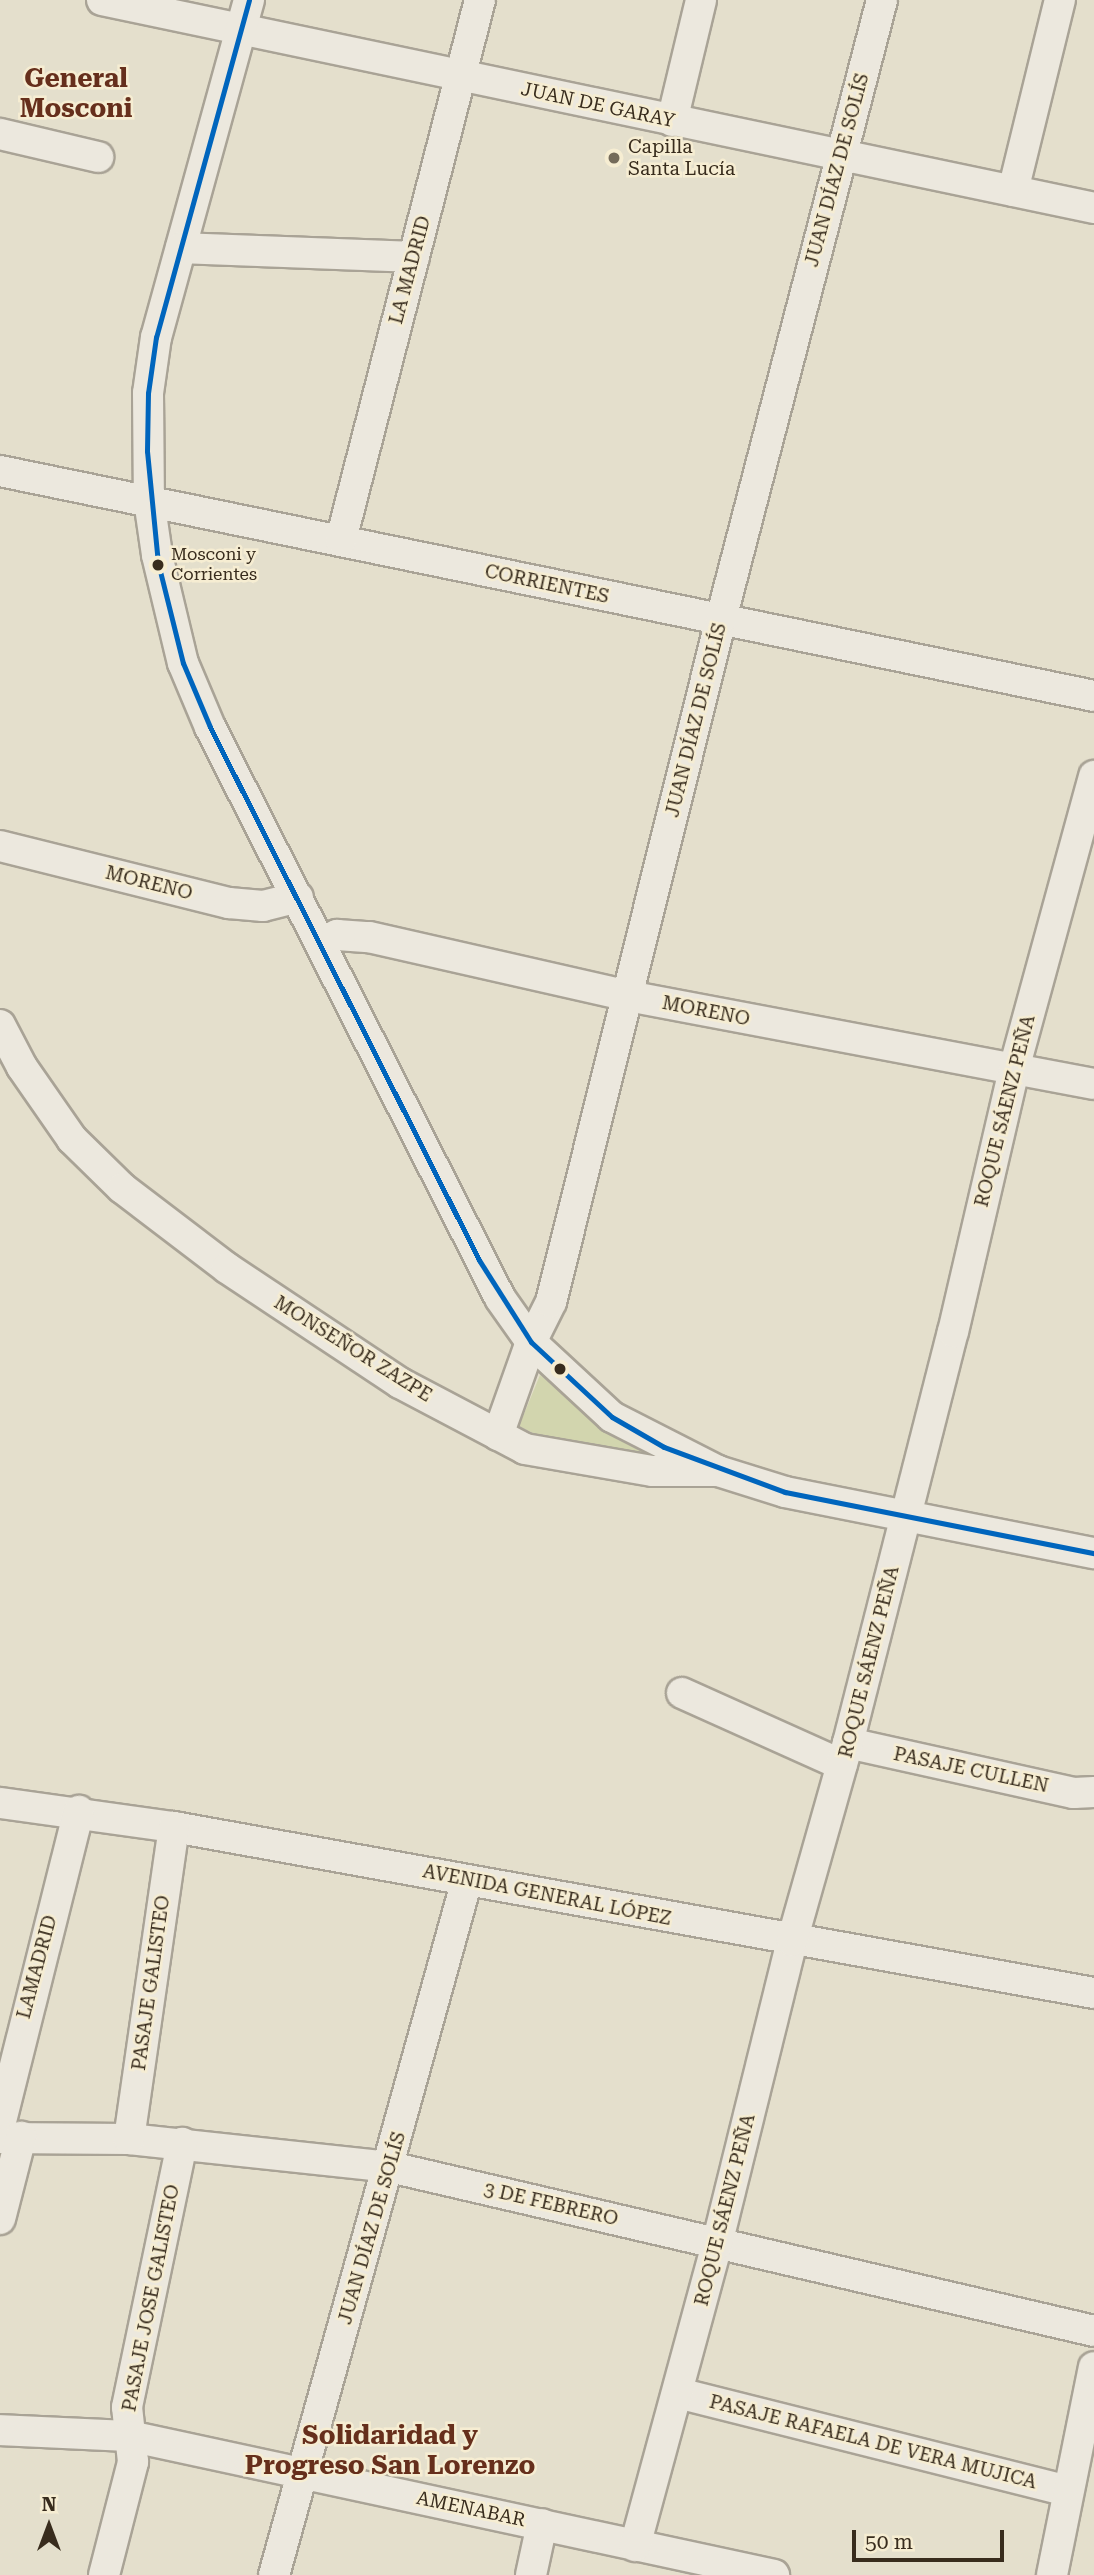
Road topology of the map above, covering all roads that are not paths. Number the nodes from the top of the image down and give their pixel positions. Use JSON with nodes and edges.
{"nodes":[{"id":1,"x":102,"y":0,"type":"edge"},
{"id":2,"x":248,"y":0,"type":"edge"},
{"id":3,"x":480,"y":0,"type":"edge"},
{"id":4,"x":701,"y":0,"type":"edge"},
{"id":5,"x":882,"y":0,"type":"edge"},
{"id":6,"x":1060,"y":0,"type":"edge"},
{"id":7,"x":241,"y":29,"type":"junction"},
{"id":8,"x":461,"y":76,"type":"junction"},
{"id":9,"x":672,"y":121,"type":"junction"},
{"id":10,"x":0,"y":134,"type":"edge"},
{"id":11,"x":841,"y":154,"type":"junction"},
{"id":12,"x":98,"y":157,"type":"dead end"},
{"id":13,"x":1013,"y":191,"type":"junction"},
{"id":14,"x":1094,"y":208,"type":"edge"},
{"id":15,"x":181,"y":248,"type":"junction"},
{"id":16,"x":414,"y":257,"type":"junction"},
{"id":17,"x":0,"y":471,"type":"edge"},
{"id":18,"x":149,"y":499,"type":"junction"},
{"id":19,"x":341,"y":540,"type":"junction"},
{"id":20,"x":720,"y":620,"type":"junction"},
{"id":21,"x":1094,"y":696,"type":"edge"},
{"id":22,"x":1094,"y":776,"type":"edge"},
{"id":23,"x":0,"y":846,"type":"edge"},
{"id":24,"x":298,"y":897,"type":"junction"},
{"id":25,"x":321,"y":943,"type":"junction"},
{"id":26,"x":628,"y":996,"type":"junction"},
{"id":27,"x":0,"y":1025,"type":"edge"},
{"id":28,"x":1014,"y":1069,"type":"junction"},
{"id":29,"x":1094,"y":1084,"type":"edge"},
{"id":30,"x":531,"y":1342,"type":"junction"},
{"id":31,"x":498,"y":1435,"type":"junction"},
{"id":32,"x":718,"y":1471,"type":"junction"},
{"id":33,"x":906,"y":1516,"type":"junction"},
{"id":34,"x":1094,"y":1553,"type":"edge"},
{"id":35,"x":682,"y":1693,"type":"dead end"},
{"id":36,"x":845,"y":1754,"type":"junction"},
{"id":37,"x":1094,"y":1792,"type":"edge"},
{"id":38,"x":0,"y":1803,"type":"edge"},
{"id":39,"x":79,"y":1811,"type":"junction"},
{"id":40,"x":174,"y":1826,"type":"junction"},
{"id":41,"x":467,"y":1880,"type":"junction"},
{"id":42,"x":792,"y":1941,"type":"junction"},
{"id":43,"x":1094,"y":1993,"type":"edge"},
{"id":44,"x":7,"y":2133,"type":"edge"},
{"id":45,"x":129,"y":2139,"type":"junction"},
{"id":46,"x":182,"y":2143,"type":"junction"},
{"id":47,"x":390,"y":2167,"type":"junction"},
{"id":48,"x":0,"y":2219,"type":"edge"},
{"id":49,"x":717,"y":2244,"type":"junction"},
{"id":50,"x":1094,"y":2331,"type":"edge"},
{"id":51,"x":1094,"y":2367,"type":"edge"},
{"id":52,"x":678,"y":2393,"type":"junction"},
{"id":53,"x":0,"y":2430,"type":"edge"},
{"id":54,"x":129,"y":2436,"type":"junction"},
{"id":55,"x":302,"y":2472,"type":"junction"},
{"id":56,"x":1068,"y":2490,"type":"junction"},
{"id":57,"x":542,"y":2524,"type":"junction"},
{"id":58,"x":635,"y":2546,"type":"junction"},
{"id":59,"x":104,"y":2575,"type":"edge"},
{"id":60,"x":274,"y":2575,"type":"edge"},
{"id":61,"x":531,"y":2575,"type":"edge"},
{"id":62,"x":774,"y":2575,"type":"edge"},
{"id":63,"x":1052,"y":2575,"type":"edge"}],
"edges":[{"from":1,"to":7,"type":"street","name":"JUAN DE GARAY"},
{"from":2,"to":7,"type":"street"},
{"from":3,"to":8,"type":"street","name":"LA MADRID"},
{"from":4,"to":9,"type":"street"},
{"from":5,"to":11,"type":"street","name":"JUAN DÍAZ DE SOLÍS"},
{"from":6,"to":13,"type":"street"},
{"from":7,"to":8,"type":"street","name":"JUAN DE GARAY"},
{"from":7,"to":15,"type":"street"},
{"from":8,"to":9,"type":"street","name":"JUAN DE GARAY"},
{"from":8,"to":16,"type":"street","name":"LA MADRID"},
{"from":9,"to":11,"type":"street","name":"JUAN DE GARAY"},
{"from":10,"to":12,"type":"street"},
{"from":11,"to":13,"type":"street","name":"JUAN DE GARAY"},
{"from":11,"to":20,"type":"street","name":"JUAN DÍAZ DE SOLÍS"},
{"from":13,"to":14,"type":"street","name":"JUAN DE GARAY"},
{"from":15,"to":16,"type":"street"},
{"from":15,"to":18,"type":"street"},
{"from":16,"to":19,"type":"street","name":"LA MADRID"},
{"from":17,"to":18,"type":"street","name":"CORRIENTES"},
{"from":18,"to":19,"type":"street","name":"CORRIENTES"},
{"from":18,"to":24,"type":"street"},
{"from":19,"to":20,"type":"street","name":"CORRIENTES"},
{"from":20,"to":21,"type":"street","name":"CORRIENTES"},
{"from":20,"to":26,"type":"street","name":"JUAN DÍAZ DE SOLÍS"},
{"from":22,"to":28,"type":"street","name":"ROQUE SÁENZ PEÑA"},
{"from":23,"to":24,"type":"street","name":"MORENO"},
{"from":24,"to":25,"type":"street"},
{"from":25,"to":26,"type":"street","name":"MORENO"},
{"from":25,"to":30,"type":"street"},
{"from":26,"to":28,"type":"street","name":"MORENO"},
{"from":26,"to":30,"type":"street","name":"JUAN DÍAZ DE SOLÍS"},
{"from":27,"to":31,"type":"street","name":"MONSEÑOR ZAZPE"},
{"from":28,"to":29,"type":"street","name":"MORENO"},
{"from":28,"to":33,"type":"street","name":"ROQUE SÁENZ PEÑA"},
{"from":30,"to":31,"type":"street","name":"JUAN DÍAZ DE SOLÍS"},
{"from":30,"to":32,"type":"street"},
{"from":31,"to":32,"type":"street","name":"MONSEÑOR ZAZPE"},
{"from":32,"to":33,"type":"street","name":"MONSEÑOR ZAZPE"},
{"from":33,"to":34,"type":"street","name":"MONSEÑOR ZAZPE"},
{"from":33,"to":36,"type":"street","name":"ROQUE SÁENZ PEÑA"},
{"from":35,"to":36,"type":"street","name":"PASAJE CULLEN"},
{"from":36,"to":37,"type":"street","name":"PASAJE CULLEN"},
{"from":36,"to":42,"type":"street","name":"ROQUE SÁENZ PEÑA"},
{"from":38,"to":39,"type":"street","name":"AVENIDA GENERAL LÓPEZ"},
{"from":39,"to":40,"type":"street","name":"AVENIDA GENERAL LÓPEZ"},
{"from":39,"to":44,"type":"street","name":"LAMADRID"},
{"from":40,"to":41,"type":"street","name":"AVENIDA GENERAL LÓPEZ"},
{"from":40,"to":45,"type":"street","name":"PASAJE GALISTEO"},
{"from":41,"to":42,"type":"street","name":"AVENIDA GENERAL LÓPEZ"},
{"from":41,"to":47,"type":"street","name":"JUAN DÍAZ DE SOLÍS"},
{"from":42,"to":43,"type":"street","name":"AVENIDA GENERAL LÓPEZ"},
{"from":42,"to":49,"type":"street","name":"ROQUE SÁENZ PEÑA"},
{"from":44,"to":45,"type":"street","name":"3 DE FEBRERO"},
{"from":44,"to":48,"type":"street","name":"LAMADRID"},
{"from":45,"to":46,"type":"street","name":"3 DE FEBRERO"},
{"from":46,"to":47,"type":"street","name":"3 DE FEBRERO"},
{"from":46,"to":54,"type":"street","name":"PASAJE JOSE GALISTEO"},
{"from":47,"to":49,"type":"street","name":"3 DE FEBRERO"},
{"from":47,"to":55,"type":"street","name":"JUAN DÍAZ DE SOLÍS"},
{"from":49,"to":50,"type":"street","name":"3 DE FEBRERO"},
{"from":49,"to":52,"type":"street","name":"ROQUE SÁENZ PEÑA"},
{"from":51,"to":56,"type":"street"},
{"from":52,"to":56,"type":"street","name":"PASAJE RAFAELA DE VERA MUJICA"},
{"from":52,"to":58,"type":"street","name":"ROQUE SÁENZ PEÑA"},
{"from":53,"to":54,"type":"street","name":"AMENABAR"},
{"from":54,"to":55,"type":"street","name":"AMENABAR"},
{"from":54,"to":59,"type":"street","name":"PASAJE JOSE GALISTEO"},
{"from":55,"to":57,"type":"street","name":"AMENABAR"},
{"from":55,"to":60,"type":"street","name":"JUAN DÍAZ DE SOLÍS"},
{"from":56,"to":63,"type":"street"},
{"from":57,"to":58,"type":"street","name":"AMENABAR"},
{"from":57,"to":61,"type":"street"},
{"from":58,"to":62,"type":"street","name":"AMENABAR"}]}
